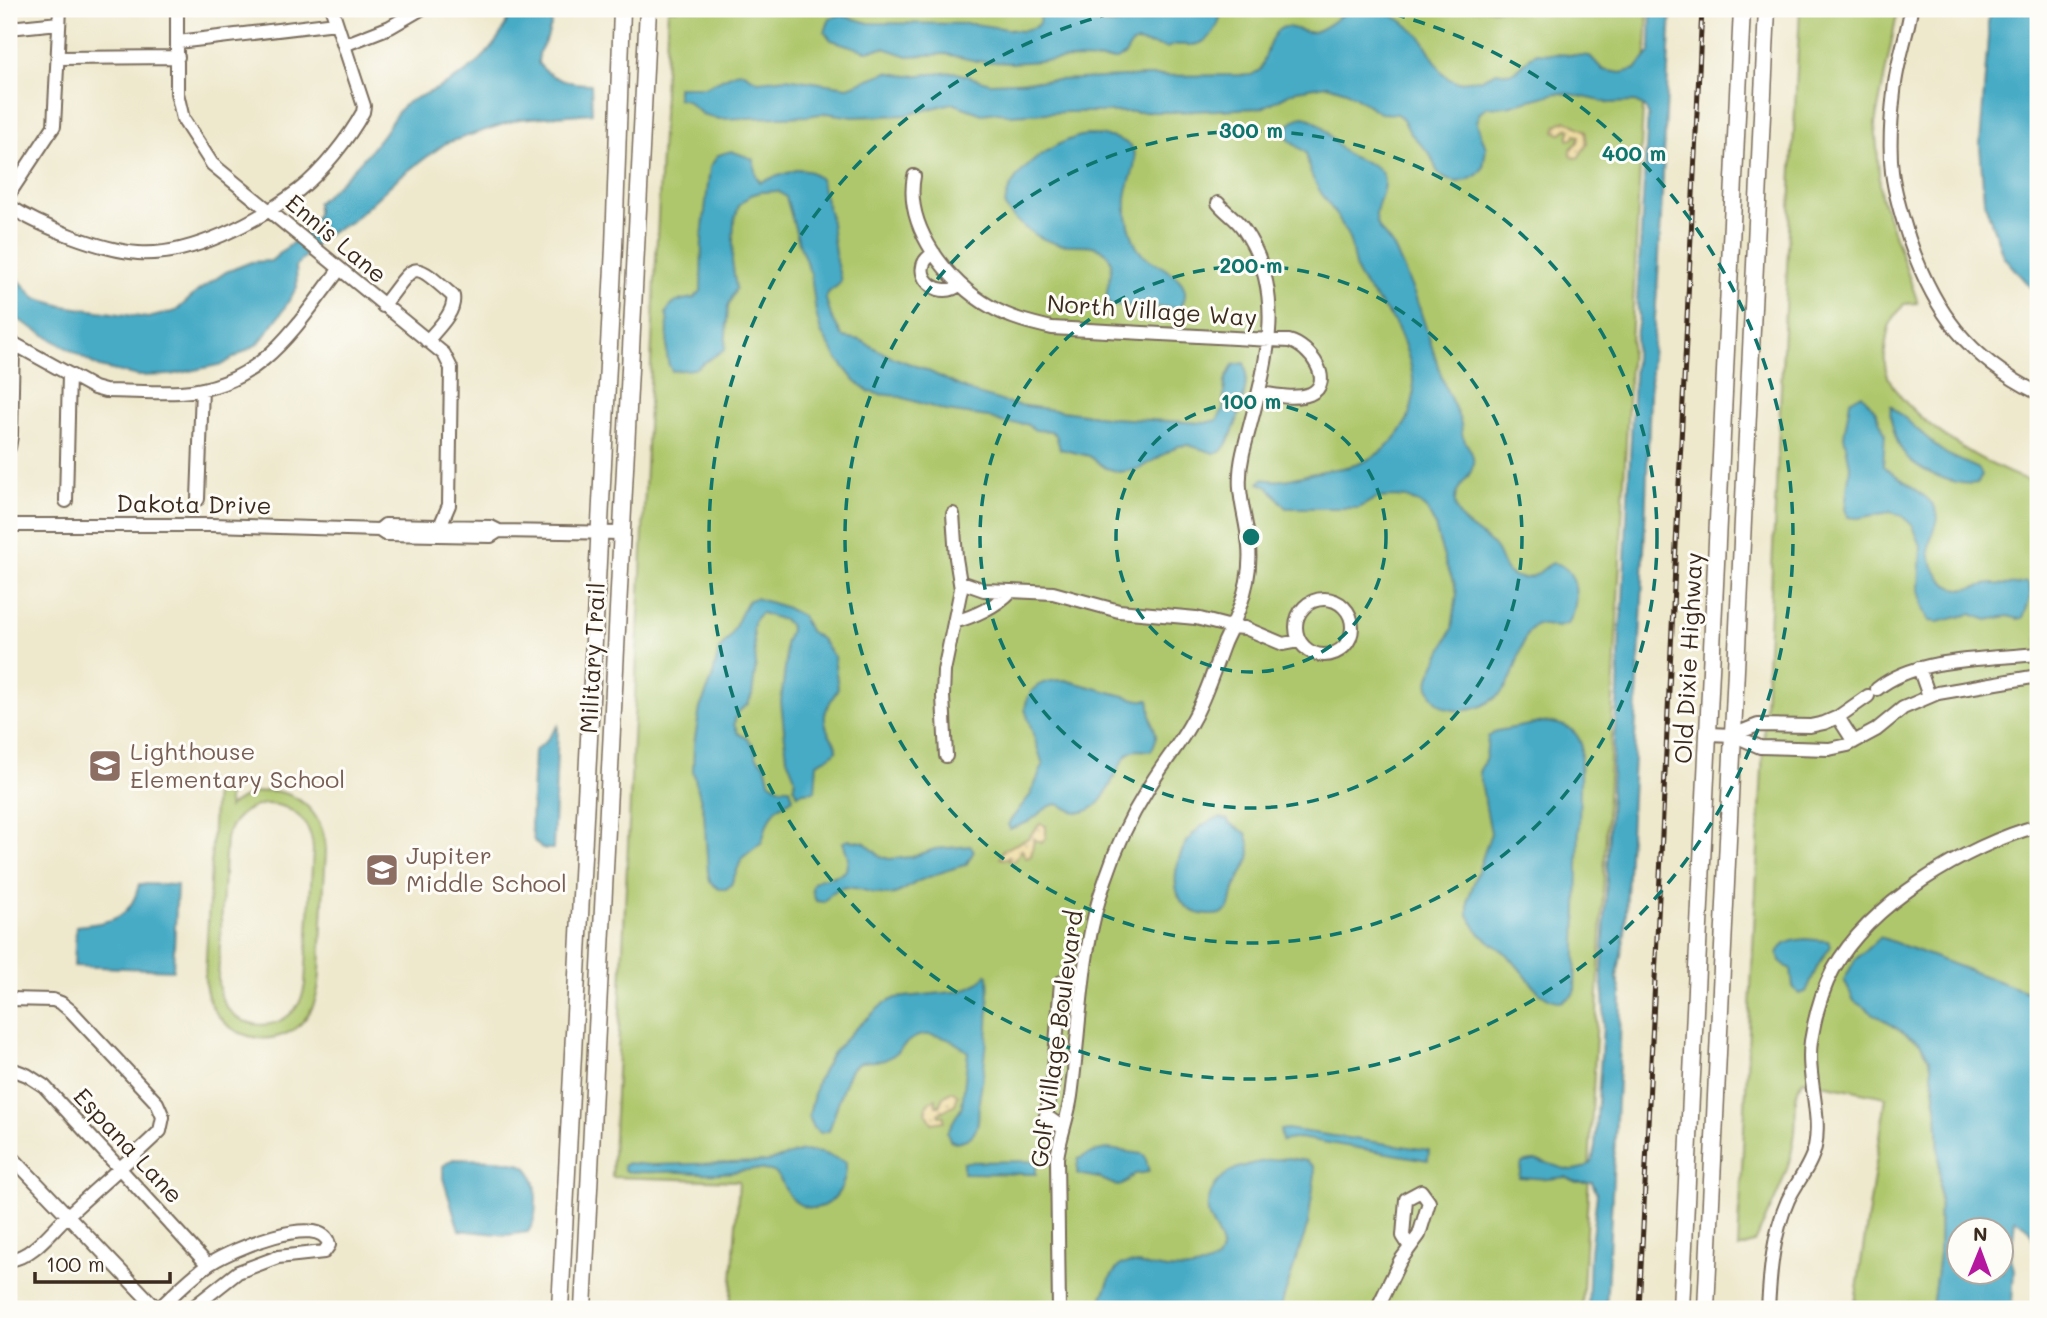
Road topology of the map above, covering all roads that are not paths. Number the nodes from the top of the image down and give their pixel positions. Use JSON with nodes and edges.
{"nodes":[{"id":1,"x":60,"y":9,"type":"edge"},
{"id":2,"x":177,"y":9,"type":"edge"},
{"id":3,"x":332,"y":9,"type":"edge"},
{"id":4,"x":421,"y":9,"type":"edge"},
{"id":5,"x":622,"y":9,"type":"edge"},
{"id":6,"x":648,"y":9,"type":"edge"},
{"id":7,"x":1742,"y":9,"type":"edge"},
{"id":8,"x":1767,"y":9,"type":"edge"},
{"id":9,"x":1911,"y":9,"type":"edge"},
{"id":10,"x":59,"y":23,"type":"junction"},
{"id":11,"x":337,"y":23,"type":"junction"},
{"id":12,"x":9,"y":28,"type":"edge"},
{"id":13,"x":178,"y":42,"type":"junction"},
{"id":14,"x":344,"y":45,"type":"junction"},
{"id":15,"x":178,"y":57,"type":"junction"},
{"id":16,"x":58,"y":58,"type":"junction"},
{"id":17,"x":914,"y":176,"type":"dead end"},
{"id":18,"x":9,"y":194,"type":"edge"},
{"id":19,"x":1218,"y":203,"type":"dead end"},
{"id":20,"x":9,"y":206,"type":"edge"},
{"id":21,"x":268,"y":210,"type":"junction"},
{"id":22,"x":934,"y":253,"type":"junction"},
{"id":23,"x":339,"y":270,"type":"junction"},
{"id":24,"x":960,"y":284,"type":"junction"},
{"id":25,"x":383,"y":306,"type":"junction"},
{"id":26,"x":1269,"y":340,"type":"junction"},
{"id":27,"x":427,"y":341,"type":"junction"},
{"id":28,"x":11,"y":342,"type":"edge"},
{"id":29,"x":69,"y":374,"type":"junction"},
{"id":30,"x":202,"y":389,"type":"junction"},
{"id":31,"x":1260,"y":393,"type":"junction"},
{"id":32,"x":2038,"y":393,"type":"edge"},
{"id":33,"x":9,"y":447,"type":"edge"},
{"id":34,"x":198,"y":499,"type":"dead end"},
{"id":35,"x":66,"y":501,"type":"dead end"},
{"id":36,"x":449,"y":505,"type":"junction"},
{"id":37,"x":953,"y":514,"type":"dead end"},
{"id":38,"x":9,"y":525,"type":"edge"},
{"id":39,"x":440,"y":526,"type":"junction"},
{"id":40,"x":462,"y":526,"type":"junction"},
{"id":41,"x":379,"y":530,"type":"junction"},
{"id":42,"x":499,"y":531,"type":"junction"},
{"id":43,"x":600,"y":533,"type":"junction"},
{"id":44,"x":622,"y":533,"type":"junction"},
{"id":45,"x":961,"y":582,"type":"junction"},
{"id":46,"x":1011,"y":591,"type":"junction"},
{"id":47,"x":954,"y":622,"type":"junction"},
{"id":48,"x":1231,"y":627,"type":"junction"},
{"id":49,"x":1300,"y":641,"type":"junction"},
{"id":50,"x":2038,"y":654,"type":"edge"},
{"id":51,"x":1973,"y":661,"type":"junction"},
{"id":52,"x":1919,"y":668,"type":"junction"},
{"id":53,"x":2038,"y":676,"type":"edge"},
{"id":54,"x":1978,"y":685,"type":"junction"},
{"id":55,"x":1929,"y":696,"type":"junction"},
{"id":56,"x":1838,"y":717,"type":"junction"},
{"id":57,"x":1709,"y":734,"type":"junction"},
{"id":58,"x":1732,"y":735,"type":"junction"},
{"id":59,"x":1854,"y":742,"type":"junction"},
{"id":60,"x":946,"y":756,"type":"dead end"},
{"id":61,"x":2038,"y":826,"type":"edge"},
{"id":62,"x":1083,"y":975,"type":"junction"},
{"id":63,"x":9,"y":999,"type":"edge"},
{"id":64,"x":9,"y":1068,"type":"edge"},
{"id":65,"x":1063,"y":1128,"type":"junction"},
{"id":66,"x":9,"y":1154,"type":"edge"},
{"id":67,"x":121,"y":1169,"type":"junction"},
{"id":68,"x":66,"y":1217,"type":"junction"},
{"id":69,"x":1410,"y":1247,"type":"dead end"},
{"id":70,"x":9,"y":1261,"type":"edge"},
{"id":71,"x":214,"y":1261,"type":"junction"},
{"id":72,"x":232,"y":1275,"type":"junction"},
{"id":73,"x":157,"y":1309,"type":"edge"},
{"id":74,"x":191,"y":1309,"type":"edge"},
{"id":75,"x":560,"y":1309,"type":"edge"},
{"id":76,"x":583,"y":1309,"type":"edge"},
{"id":77,"x":1059,"y":1309,"type":"edge"},
{"id":78,"x":1377,"y":1309,"type":"edge"},
{"id":79,"x":1681,"y":1309,"type":"edge"},
{"id":80,"x":1706,"y":1309,"type":"edge"},
{"id":81,"x":1768,"y":1309,"type":"edge"}],
"edges":[{"from":1,"to":10,"type":"street"},
{"from":2,"to":13,"type":"street","name":"Ennis Lane"},
{"from":3,"to":11,"type":"street"},
{"from":4,"to":14,"type":"street"},
{"from":5,"to":43,"type":"main road","name":"Military Trail"},
{"from":6,"to":44,"type":"main road","name":"Military Trail"},
{"from":7,"to":57,"type":"main road","name":"Old Dixie Highway"},
{"from":8,"to":58,"type":"main road","name":"Old Dixie Highway"},
{"from":9,"to":32,"type":"street"},
{"from":10,"to":12,"type":"street"},
{"from":10,"to":16,"type":"street"},
{"from":11,"to":13,"type":"street"},
{"from":11,"to":14,"type":"street"},
{"from":13,"to":15,"type":"street","name":"Ennis Lane"},
{"from":14,"to":21,"type":"street"},
{"from":15,"to":16,"type":"street"},
{"from":15,"to":21,"type":"street","name":"Ennis Lane"},
{"from":16,"to":18,"type":"street"},
{"from":17,"to":22,"type":"street","name":"North Village Way"},
{"from":19,"to":26,"type":"street","name":"Golf Village Boulevard"},
{"from":20,"to":21,"type":"street"},
{"from":21,"to":23,"type":"street","name":"Ennis Lane"},
{"from":22,"to":24,"type":"street","name":"North Village Way"},
{"from":22,"to":24,"type":"street"},
{"from":23,"to":25,"type":"street","name":"Ennis Lane"},
{"from":23,"to":30,"type":"street"},
{"from":24,"to":26,"type":"street","name":"North Village Way"},
{"from":25,"to":27,"type":"street","name":"Ennis Lane"},
{"from":25,"to":27,"type":"street"},
{"from":26,"to":31,"type":"street","name":"Golf Village Boulevard"},
{"from":26,"to":31,"type":"street"},
{"from":27,"to":36,"type":"street","name":"Ennis Lane"},
{"from":28,"to":29,"type":"street"},
{"from":28,"to":33,"type":"street"},
{"from":29,"to":30,"type":"street"},
{"from":29,"to":35,"type":"street"},
{"from":30,"to":34,"type":"street"},
{"from":31,"to":48,"type":"street","name":"Golf Village Boulevard"},
{"from":36,"to":39,"type":"street","name":"Ennis Lane"},
{"from":36,"to":40,"type":"street"},
{"from":37,"to":45,"type":"street"},
{"from":38,"to":41,"type":"street","name":"Dakota Drive"},
{"from":39,"to":40,"type":"street","name":"Dakota Drive"},
{"from":39,"to":41,"type":"street","name":"Dakota Drive"},
{"from":40,"to":42,"type":"street","name":"Dakota Drive"},
{"from":41,"to":42,"type":"street","name":"Dakota Drive"},
{"from":42,"to":43,"type":"street","name":"Dakota Drive"},
{"from":43,"to":44,"type":"street","name":"Dakota Drive"},
{"from":43,"to":75,"type":"main road","name":"Military Trail"},
{"from":44,"to":76,"type":"main road","name":"Military Trail"},
{"from":45,"to":46,"type":"street"},
{"from":45,"to":47,"type":"street"},
{"from":46,"to":47,"type":"street"},
{"from":46,"to":48,"type":"street"},
{"from":47,"to":60,"type":"street"},
{"from":48,"to":49,"type":"street"},
{"from":48,"to":62,"type":"street","name":"Golf Village Boulevard"},
{"from":49,"to":49,"type":"street"},
{"from":50,"to":51,"type":"street"},
{"from":51,"to":52,"type":"street"},
{"from":51,"to":54,"type":"street"},
{"from":52,"to":55,"type":"street"},
{"from":52,"to":56,"type":"street"},
{"from":53,"to":54,"type":"street"},
{"from":54,"to":55,"type":"street"},
{"from":55,"to":59,"type":"street"},
{"from":56,"to":58,"type":"street"},
{"from":56,"to":59,"type":"street"},
{"from":57,"to":58,"type":"street"},
{"from":57,"to":79,"type":"main road","name":"Old Dixie Highway"},
{"from":58,"to":59,"type":"street"},
{"from":58,"to":80,"type":"main road","name":"Old Dixie Highway"},
{"from":61,"to":81,"type":"street"},
{"from":62,"to":65,"type":"street","name":"Golf Village Boulevard"},
{"from":62,"to":65,"type":"street"},
{"from":63,"to":67,"type":"street"},
{"from":64,"to":67,"type":"street","name":"Espana Lane"},
{"from":65,"to":77,"type":"street","name":"Golf Village Boulevard"},
{"from":66,"to":68,"type":"street"},
{"from":67,"to":68,"type":"street"},
{"from":67,"to":71,"type":"street","name":"Espana Lane"},
{"from":68,"to":70,"type":"street"},
{"from":68,"to":73,"type":"street"},
{"from":69,"to":78,"type":"street"},
{"from":71,"to":72,"type":"street","name":"Espana Lane"},
{"from":71,"to":72,"type":"street"},
{"from":71,"to":73,"type":"street"},
{"from":72,"to":74,"type":"street"}]}
